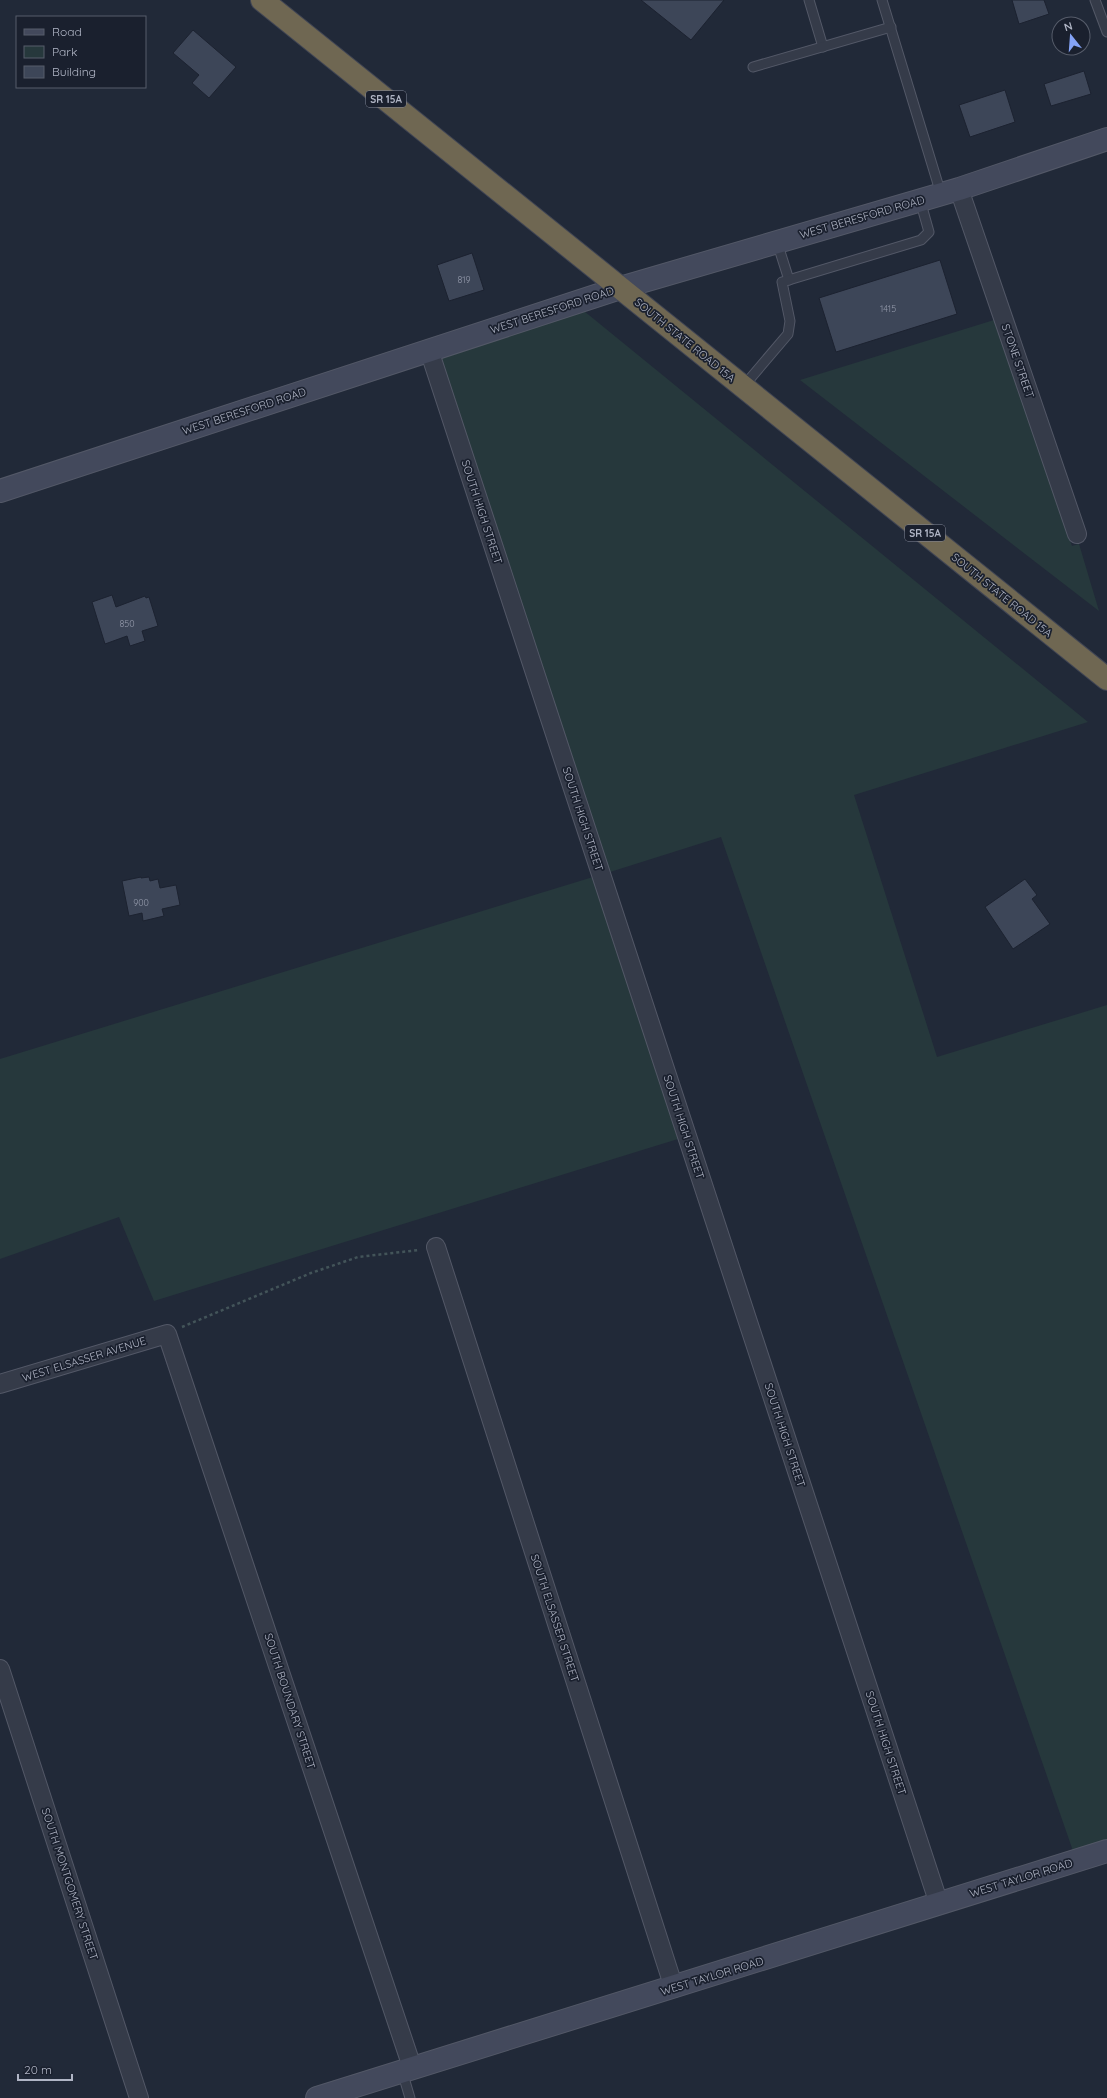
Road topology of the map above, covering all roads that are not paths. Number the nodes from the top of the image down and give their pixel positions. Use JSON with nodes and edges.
{"nodes":[{"id":1,"x":262,"y":0,"type":"edge"},
{"id":2,"x":809,"y":0,"type":"edge"},
{"id":3,"x":882,"y":0,"type":"edge"},
{"id":4,"x":1095,"y":0,"type":"edge"},
{"id":5,"x":891,"y":27,"type":"junction"},
{"id":6,"x":1107,"y":32,"type":"edge"},
{"id":7,"x":823,"y":47,"type":"junction"},
{"id":8,"x":753,"y":67,"type":"dead end"},
{"id":9,"x":1107,"y":139,"type":"edge"},
{"id":10,"x":940,"y":194,"type":"junction"},
{"id":11,"x":777,"y":242,"type":"junction"},
{"id":12,"x":789,"y":280,"type":"junction"},
{"id":13,"x":620,"y":288,"type":"junction"},
{"id":14,"x":429,"y":350,"type":"junction"},
{"id":15,"x":743,"y":387,"type":"junction"},
{"id":16,"x":0,"y":491,"type":"edge"},
{"id":17,"x":1077,"y":534,"type":"dead end"},
{"id":18,"x":1107,"y":679,"type":"edge"},
{"id":19,"x":436,"y":1247,"type":"road end"},
{"id":20,"x":167,"y":1334,"type":"joint"},
{"id":21,"x":0,"y":1384,"type":"edge"},
{"id":22,"x":0,"y":1669,"type":"edge"},
{"id":23,"x":1107,"y":1852,"type":"edge"},
{"id":24,"x":939,"y":1904,"type":"junction"},
{"id":25,"x":674,"y":1988,"type":"junction"},
{"id":26,"x":407,"y":2069,"type":"junction"},
{"id":27,"x":139,"y":2098,"type":"edge"},
{"id":28,"x":317,"y":2098,"type":"edge"},
{"id":29,"x":410,"y":2098,"type":"edge"}],
"edges":[{"from":1,"to":13,"type":"highway","name":"SOUTH STATE ROAD 15A","number":"SR 15A"},
{"from":2,"to":7,"type":"lane"},
{"from":3,"to":5,"type":"lane"},
{"from":4,"to":6,"type":"lane"},
{"from":5,"to":7,"type":"lane"},
{"from":5,"to":10,"type":"lane"},
{"from":7,"to":8,"type":"lane"},
{"from":9,"to":10,"type":"street","name":"WEST BERESFORD ROAD"},
{"from":10,"to":11,"type":"street","name":"WEST BERESFORD ROAD"},
{"from":10,"to":12,"type":"lane"},
{"from":10,"to":17,"type":"street","name":"STONE STREET"},
{"from":11,"to":12,"type":"lane"},
{"from":11,"to":13,"type":"street","name":"WEST BERESFORD ROAD"},
{"from":12,"to":15,"type":"lane"},
{"from":13,"to":14,"type":"street","name":"WEST BERESFORD ROAD"},
{"from":13,"to":15,"type":"highway","name":"SOUTH STATE ROAD 15A","number":"SR 15A"},
{"from":14,"to":16,"type":"street","name":"WEST BERESFORD ROAD"},
{"from":14,"to":24,"type":"street","name":"SOUTH HIGH STREET"},
{"from":15,"to":18,"type":"highway","name":"SOUTH STATE ROAD 15A","number":"SR 15A"},
{"from":19,"to":25,"type":"street","name":"SOUTH ELSASSER STREET"},
{"from":20,"to":21,"type":"street","name":"WEST ELSASSER AVENUE"},
{"from":20,"to":26,"type":"street","name":"SOUTH BOUNDARY STREET"},
{"from":22,"to":27,"type":"street","name":"SOUTH MONTGOMERY STREET"},
{"from":23,"to":24,"type":"street","name":"WEST TAYLOR ROAD"},
{"from":24,"to":25,"type":"street","name":"WEST TAYLOR ROAD"},
{"from":25,"to":26,"type":"street","name":"WEST TAYLOR ROAD"},
{"from":26,"to":28,"type":"street","name":"WEST TAYLOR ROAD"},
{"from":26,"to":29,"type":"lane"}]}
